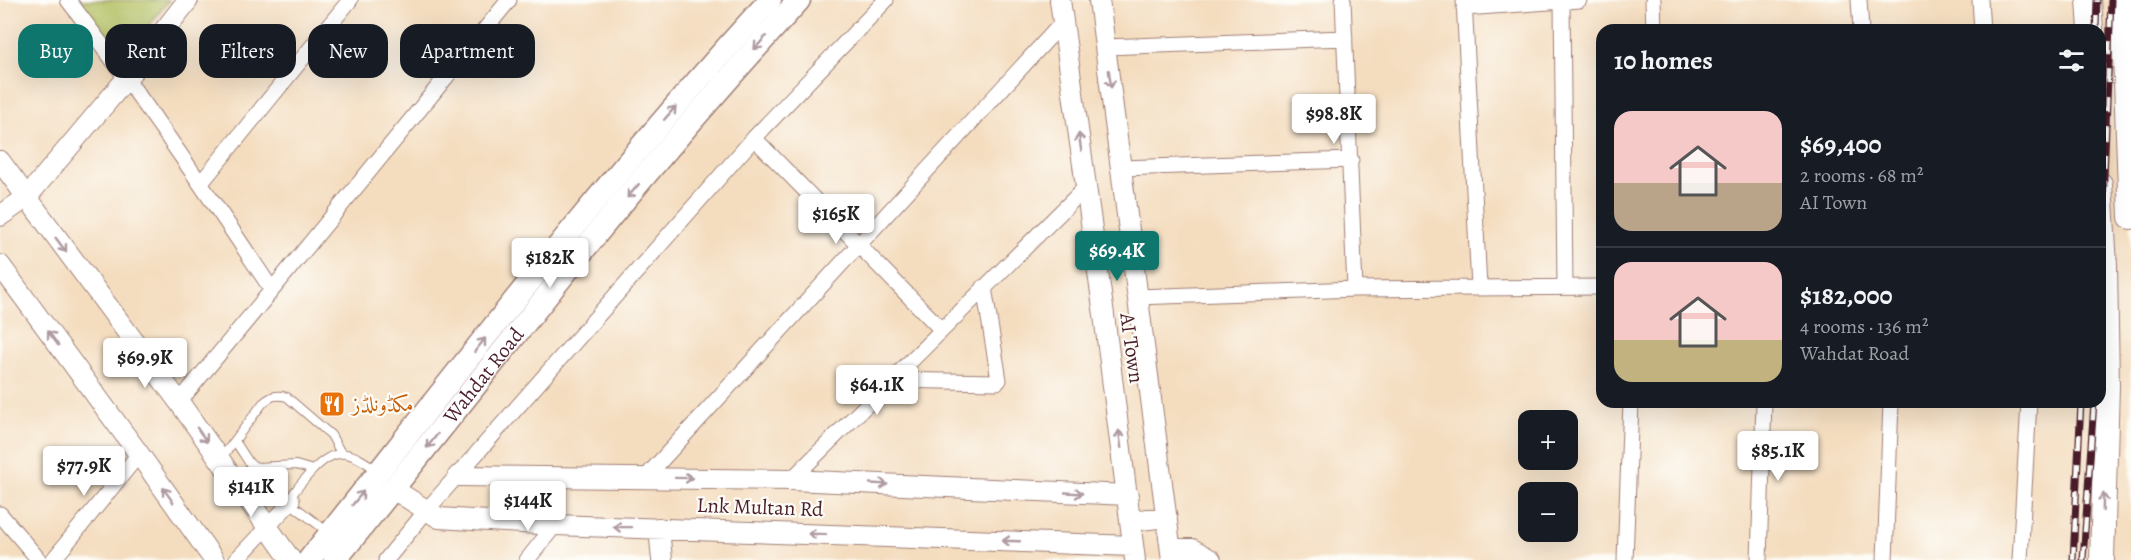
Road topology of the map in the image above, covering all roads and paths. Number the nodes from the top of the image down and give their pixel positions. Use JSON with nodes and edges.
{"nodes":[{"id":1,"x":68,"y":0,"type":"edge"},
{"id":2,"x":188,"y":0,"type":"edge"},
{"id":3,"x":350,"y":0,"type":"edge"},
{"id":4,"x":770,"y":0,"type":"edge"},
{"id":5,"x":799,"y":0,"type":"edge"},
{"id":6,"x":886,"y":0,"type":"edge"},
{"id":7,"x":1060,"y":0,"type":"edge"},
{"id":8,"x":1099,"y":0,"type":"edge"},
{"id":9,"x":1343,"y":0,"type":"edge"},
{"id":10,"x":1580,"y":0,"type":"edge"},
{"id":11,"x":1653,"y":0,"type":"edge"},
{"id":12,"x":1859,"y":0,"type":"edge"},
{"id":13,"x":1980,"y":0,"type":"edge"},
{"id":14,"x":2089,"y":0,"type":"edge"},
{"id":15,"x":2123,"y":0,"type":"edge"},
{"id":16,"x":506,"y":1,"type":"edge"},
{"id":17,"x":1562,"y":1,"type":"edge"},
{"id":18,"x":1464,"y":4,"type":"edge"},
{"id":19,"x":1063,"y":22,"type":"junction"},
{"id":20,"x":169,"y":24,"type":"edge"},
{"id":21,"x":1654,"y":24,"type":"edge"},
{"id":22,"x":1861,"y":24,"type":"edge"},
{"id":23,"x":1982,"y":24,"type":"edge"},
{"id":24,"x":2091,"y":24,"type":"edge"},
{"id":25,"x":1345,"y":38,"type":"junction"},
{"id":26,"x":1106,"y":47,"type":"junction"},
{"id":27,"x":105,"y":49,"type":"edge"},
{"id":28,"x":127,"y":78,"type":"joint"},
{"id":29,"x":754,"y":138,"type":"junction"},
{"id":30,"x":1351,"y":160,"type":"junction"},
{"id":31,"x":0,"y":161,"type":"edge"},
{"id":32,"x":1122,"y":168,"type":"junction"},
{"id":33,"x":201,"y":183,"type":"junction"},
{"id":34,"x":1086,"y":187,"type":"junction"},
{"id":35,"x":26,"y":198,"type":"junction"},
{"id":36,"x":0,"y":216,"type":"edge"},
{"id":37,"x":2131,"y":217,"type":"edge"},
{"id":38,"x":1131,"y":243,"type":"junction"},
{"id":39,"x":860,"y":246,"type":"junction"},
{"id":40,"x":1094,"y":249,"type":"junction"},
{"id":41,"x":0,"y":265,"type":"edge"},
{"id":42,"x":1596,"y":286,"type":"edge"},
{"id":43,"x":984,"y":287,"type":"junction"},
{"id":44,"x":1479,"y":287,"type":"junction"},
{"id":45,"x":1565,"y":287,"type":"junction"},
{"id":46,"x":1355,"y":289,"type":"junction"},
{"id":47,"x":272,"y":290,"type":"junction"},
{"id":48,"x":1138,"y":297,"type":"junction"},
{"id":49,"x":941,"y":329,"type":"junction"},
{"id":50,"x":2106,"y":362,"type":"edge"},
{"id":51,"x":890,"y":380,"type":"junction"},
{"id":52,"x":179,"y":402,"type":"junction"},
{"id":53,"x":1631,"y":408,"type":"edge"},
{"id":54,"x":1764,"y":408,"type":"edge"},
{"id":55,"x":1891,"y":408,"type":"edge"},
{"id":56,"x":2029,"y":408,"type":"edge"},
{"id":57,"x":235,"y":441,"type":"junction"},
{"id":58,"x":340,"y":453,"type":"junction"},
{"id":59,"x":139,"y":454,"type":"junction"},
{"id":60,"x":220,"y":460,"type":"junction"},
{"id":61,"x":313,"y":470,"type":"junction"},
{"id":62,"x":458,"y":476,"type":"junction"},
{"id":63,"x":646,"y":477,"type":"junction"},
{"id":64,"x":386,"y":480,"type":"junction"},
{"id":65,"x":791,"y":480,"type":"junction"},
{"id":66,"x":1128,"y":495,"type":"junction"},
{"id":67,"x":292,"y":501,"type":"junction"},
{"id":68,"x":426,"y":511,"type":"junction"},
{"id":69,"x":0,"y":514,"type":"edge"},
{"id":70,"x":1167,"y":517,"type":"junction"},
{"id":71,"x":1131,"y":521,"type":"junction"},
{"id":72,"x":555,"y":525,"type":"junction"},
{"id":73,"x":267,"y":526,"type":"junction"},
{"id":74,"x":659,"y":528,"type":"junction"},
{"id":75,"x":330,"y":534,"type":"junction"},
{"id":76,"x":1134,"y":553,"type":"edge"},
{"id":77,"x":1172,"y":554,"type":"edge"},
{"id":78,"x":39,"y":560,"type":"edge"},
{"id":79,"x":53,"y":560,"type":"edge"},
{"id":80,"x":214,"y":560,"type":"edge"},
{"id":81,"x":236,"y":560,"type":"edge"},
{"id":82,"x":291,"y":560,"type":"edge"},
{"id":83,"x":309,"y":560,"type":"edge"},
{"id":84,"x":335,"y":560,"type":"edge"},
{"id":85,"x":386,"y":560,"type":"edge"},
{"id":86,"x":527,"y":560,"type":"edge"},
{"id":87,"x":662,"y":560,"type":"edge"},
{"id":88,"x":1211,"y":560,"type":"edge"},
{"id":89,"x":1625,"y":560,"type":"edge"},
{"id":90,"x":1759,"y":560,"type":"edge"},
{"id":91,"x":1885,"y":560,"type":"edge"},
{"id":92,"x":2020,"y":560,"type":"edge"},
{"id":93,"x":2102,"y":560,"type":"edge"}],
"edges":[{"from":1,"to":27,"type":"street"},
{"from":2,"to":20,"type":"street"},
{"from":3,"to":33,"type":"street"},
{"from":64,"to":4,"type":"main road","name":"Wahdat Road","one_way":true},
{"from":5,"to":64,"type":"main road","name":"Wahdat Road","one_way":true},
{"from":6,"to":29,"type":"street"},
{"from":7,"to":19,"type":"street","name":"AI Town"},
{"from":8,"to":26,"type":"street"},
{"from":9,"to":25,"type":"street"},
{"from":10,"to":17,"type":"street"},
{"from":11,"to":21,"type":"street"},
{"from":12,"to":22,"type":"street"},
{"from":13,"to":23,"type":"street"},
{"from":14,"to":24,"type":"main road"},
{"from":15,"to":37,"type":"main road"},
{"from":16,"to":47,"type":"street"},
{"from":17,"to":18,"type":"street"},
{"from":17,"to":45,"type":"street"},
{"from":18,"to":44,"type":"street"},
{"from":34,"to":19,"type":"street","name":"AI Town","one_way":true},
{"from":19,"to":39,"type":"street"},
{"from":25,"to":26,"type":"street"},
{"from":25,"to":30,"type":"street"},
{"from":26,"to":32,"type":"street","one_way":true},
{"from":28,"to":33,"type":"street"},
{"from":28,"to":35,"type":"street"},
{"from":29,"to":39,"type":"street"},
{"from":29,"to":62,"type":"street"},
{"from":30,"to":32,"type":"street"},
{"from":30,"to":46,"type":"street"},
{"from":31,"to":35,"type":"street"},
{"from":32,"to":38,"type":"street"},
{"from":33,"to":47,"type":"street"},
{"from":34,"to":40,"type":"street","name":"AI Town"},
{"from":34,"to":43,"type":"street"},
{"from":35,"to":36,"type":"street"},
{"from":35,"to":52,"type":"street","one_way":true},
{"from":38,"to":40,"type":"street"},
{"from":38,"to":48,"type":"street"},
{"from":39,"to":49,"type":"street"},
{"from":39,"to":63,"type":"street"},
{"from":66,"to":40,"type":"street","name":"AI Town","one_way":true},
{"from":59,"to":41,"type":"street","one_way":true},
{"from":42,"to":45,"type":"street"},
{"from":43,"to":49,"type":"street"},
{"from":43,"to":51,"type":"street"},
{"from":44,"to":45,"type":"street"},
{"from":44,"to":46,"type":"street"},
{"from":46,"to":48,"type":"street"},
{"from":47,"to":52,"type":"street"},
{"from":48,"to":70,"type":"street"},
{"from":49,"to":51,"type":"street"},
{"from":93,"to":50,"type":"main road","one_way":true},
{"from":51,"to":65,"type":"street"},
{"from":52,"to":60,"type":"street","one_way":true},
{"from":53,"to":89,"type":"street"},
{"from":54,"to":90,"type":"street"},
{"from":55,"to":91,"type":"street"},
{"from":56,"to":92,"type":"street"},
{"from":57,"to":58,"type":"lane"},
{"from":57,"to":60,"type":"lane"},
{"from":57,"to":61,"type":"lane"},
{"from":58,"to":61,"type":"lane"},
{"from":58,"to":64,"type":"lane"},
{"from":59,"to":79,"type":"street"},
{"from":80,"to":59,"type":"street","one_way":true},
{"from":60,"to":73,"type":"street"},
{"from":61,"to":67,"type":"lane"},
{"from":62,"to":63,"type":"street","name":"Lnk Multan Rd"},
{"from":62,"to":68,"type":"street"},
{"from":63,"to":65,"type":"street","name":"Lnk Multan Rd","one_way":true},
{"from":64,"to":68,"type":"street","name":"Lnk Multan Rd"},
{"from":75,"to":64,"type":"main road","name":"Wahdat Road","one_way":true},
{"from":64,"to":84,"type":"main road","name":"Wahdat Road"},
{"from":65,"to":66,"type":"street","name":"Lnk Multan Rd","one_way":true},
{"from":66,"to":71,"type":"street","name":"AI Town"},
{"from":67,"to":73,"type":"street"},
{"from":67,"to":75,"type":"lane"},
{"from":68,"to":72,"type":"street","name":"Lnk Multan Rd"},
{"from":68,"to":85,"type":"street"},
{"from":69,"to":78,"type":"street"},
{"from":70,"to":71,"type":"street"},
{"from":70,"to":77,"type":"street"},
{"from":71,"to":76,"type":"street","name":"AI Town"},
{"from":74,"to":72,"type":"street","name":"Lnk Multan Rd","one_way":true},
{"from":72,"to":86,"type":"street"},
{"from":73,"to":81,"type":"street"},
{"from":73,"to":82,"type":"street"},
{"from":76,"to":74,"type":"street","name":"Lnk Multan Rd","one_way":true},
{"from":74,"to":87,"type":"street"},
{"from":75,"to":83,"type":"main road","name":"Wahdat Road"},
{"from":77,"to":88,"type":"street"}]}
